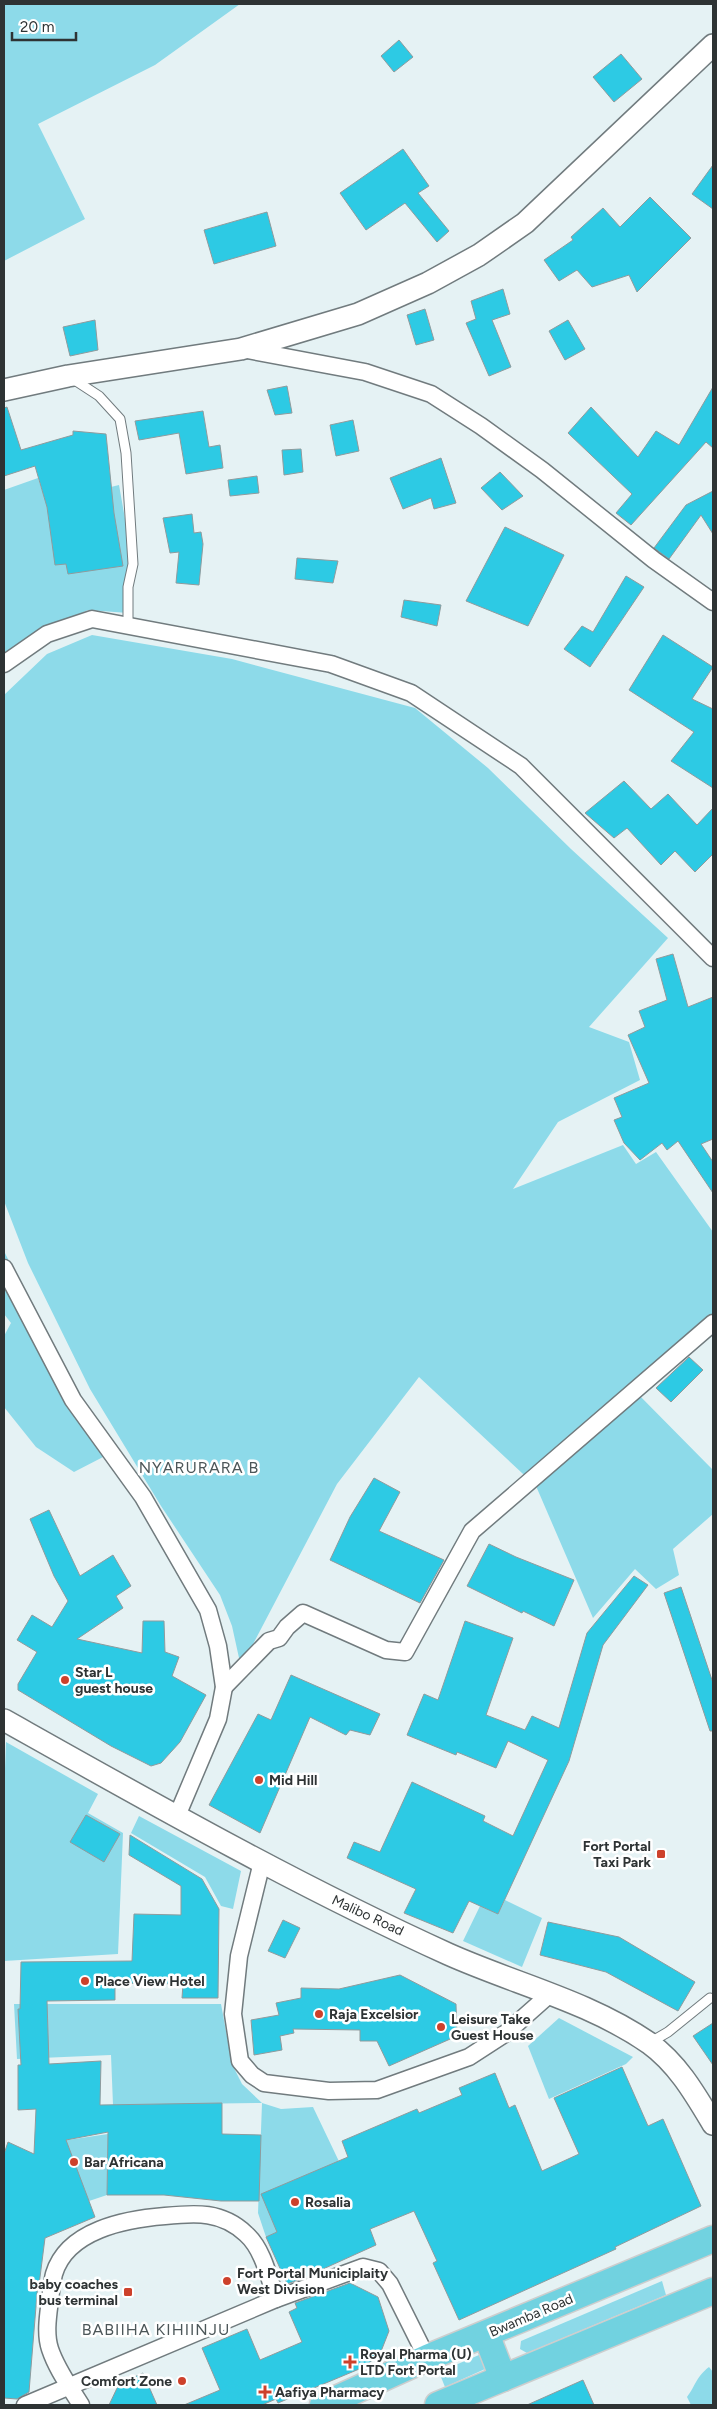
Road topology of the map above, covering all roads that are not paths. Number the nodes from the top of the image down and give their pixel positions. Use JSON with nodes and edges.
{"nodes":[{"id":1,"x":713,"y":45,"type":"edge"},
{"id":2,"x":241,"y":349,"type":"junction"},
{"id":3,"x":68,"y":376,"type":"junction"},
{"id":4,"x":4,"y":390,"type":"edge"},
{"id":5,"x":713,"y":602,"type":"edge"},
{"id":6,"x":128,"y":626,"type":"junction"},
{"id":7,"x":4,"y":664,"type":"edge"},
{"id":8,"x":713,"y":958,"type":"edge"},
{"id":9,"x":4,"y":1268,"type":"edge"},
{"id":10,"x":713,"y":1322,"type":"edge"},
{"id":11,"x":224,"y":1687,"type":"junction"},
{"id":12,"x":4,"y":1720,"type":"edge"},
{"id":13,"x":178,"y":1816,"type":"junction"},
{"id":14,"x":262,"y":1862,"type":"junction"},
{"id":15,"x":550,"y":1994,"type":"junction"},
{"id":16,"x":710,"y":1998,"type":"dead end"},
{"id":17,"x":649,"y":2043,"type":"junction"},
{"id":18,"x":713,"y":2124,"type":"edge"},
{"id":19,"x":713,"y":2239,"type":"edge"},
{"id":20,"x":713,"y":2290,"type":"edge"},
{"id":21,"x":276,"y":2299,"type":"junction"},
{"id":22,"x":486,"y":2334,"type":"junction"},
{"id":23,"x":427,"y":2358,"type":"junction"},
{"id":24,"x":503,"y":2378,"type":"junction"},
{"id":25,"x":68,"y":2387,"type":"junction"},
{"id":26,"x":25,"y":2405,"type":"edge"},
{"id":27,"x":81,"y":2405,"type":"edge"},
{"id":28,"x":323,"y":2405,"type":"edge"},
{"id":29,"x":438,"y":2405,"type":"edge"}],
"edges":[{"from":1,"to":2,"type":"street"},
{"from":2,"to":3,"type":"street"},
{"from":2,"to":5,"type":"street"},
{"from":3,"to":4,"type":"street"},
{"from":3,"to":6,"type":"lane"},
{"from":6,"to":7,"type":"street"},
{"from":6,"to":8,"type":"street"},
{"from":9,"to":11,"type":"street"},
{"from":10,"to":11,"type":"street"},
{"from":11,"to":13,"type":"street"},
{"from":12,"to":13,"type":"street","name":"Malibo Road"},
{"from":13,"to":14,"type":"street","name":"Malibo Road"},
{"from":14,"to":15,"type":"street","name":"Malibo Road"},
{"from":14,"to":15,"type":"street"},
{"from":15,"to":17,"type":"street","name":"Malibo Road"},
{"from":16,"to":17,"type":"lane"},
{"from":17,"to":18,"type":"street","name":"Malibo Road"},
{"from":19,"to":22,"type":"main road","name":"Bwamba Road"},
{"from":20,"to":24,"type":"main road"},
{"from":21,"to":23,"type":"street"},
{"from":21,"to":25,"type":"street"},
{"from":21,"to":25,"type":"street"},
{"from":22,"to":23,"type":"main road","name":"Bwamba Road"},
{"from":22,"to":24,"type":"main road"},
{"from":23,"to":28,"type":"main road","name":"Bwamba Road"},
{"from":24,"to":29,"type":"main road"},
{"from":25,"to":26,"type":"street"},
{"from":25,"to":27,"type":"street"}]}
